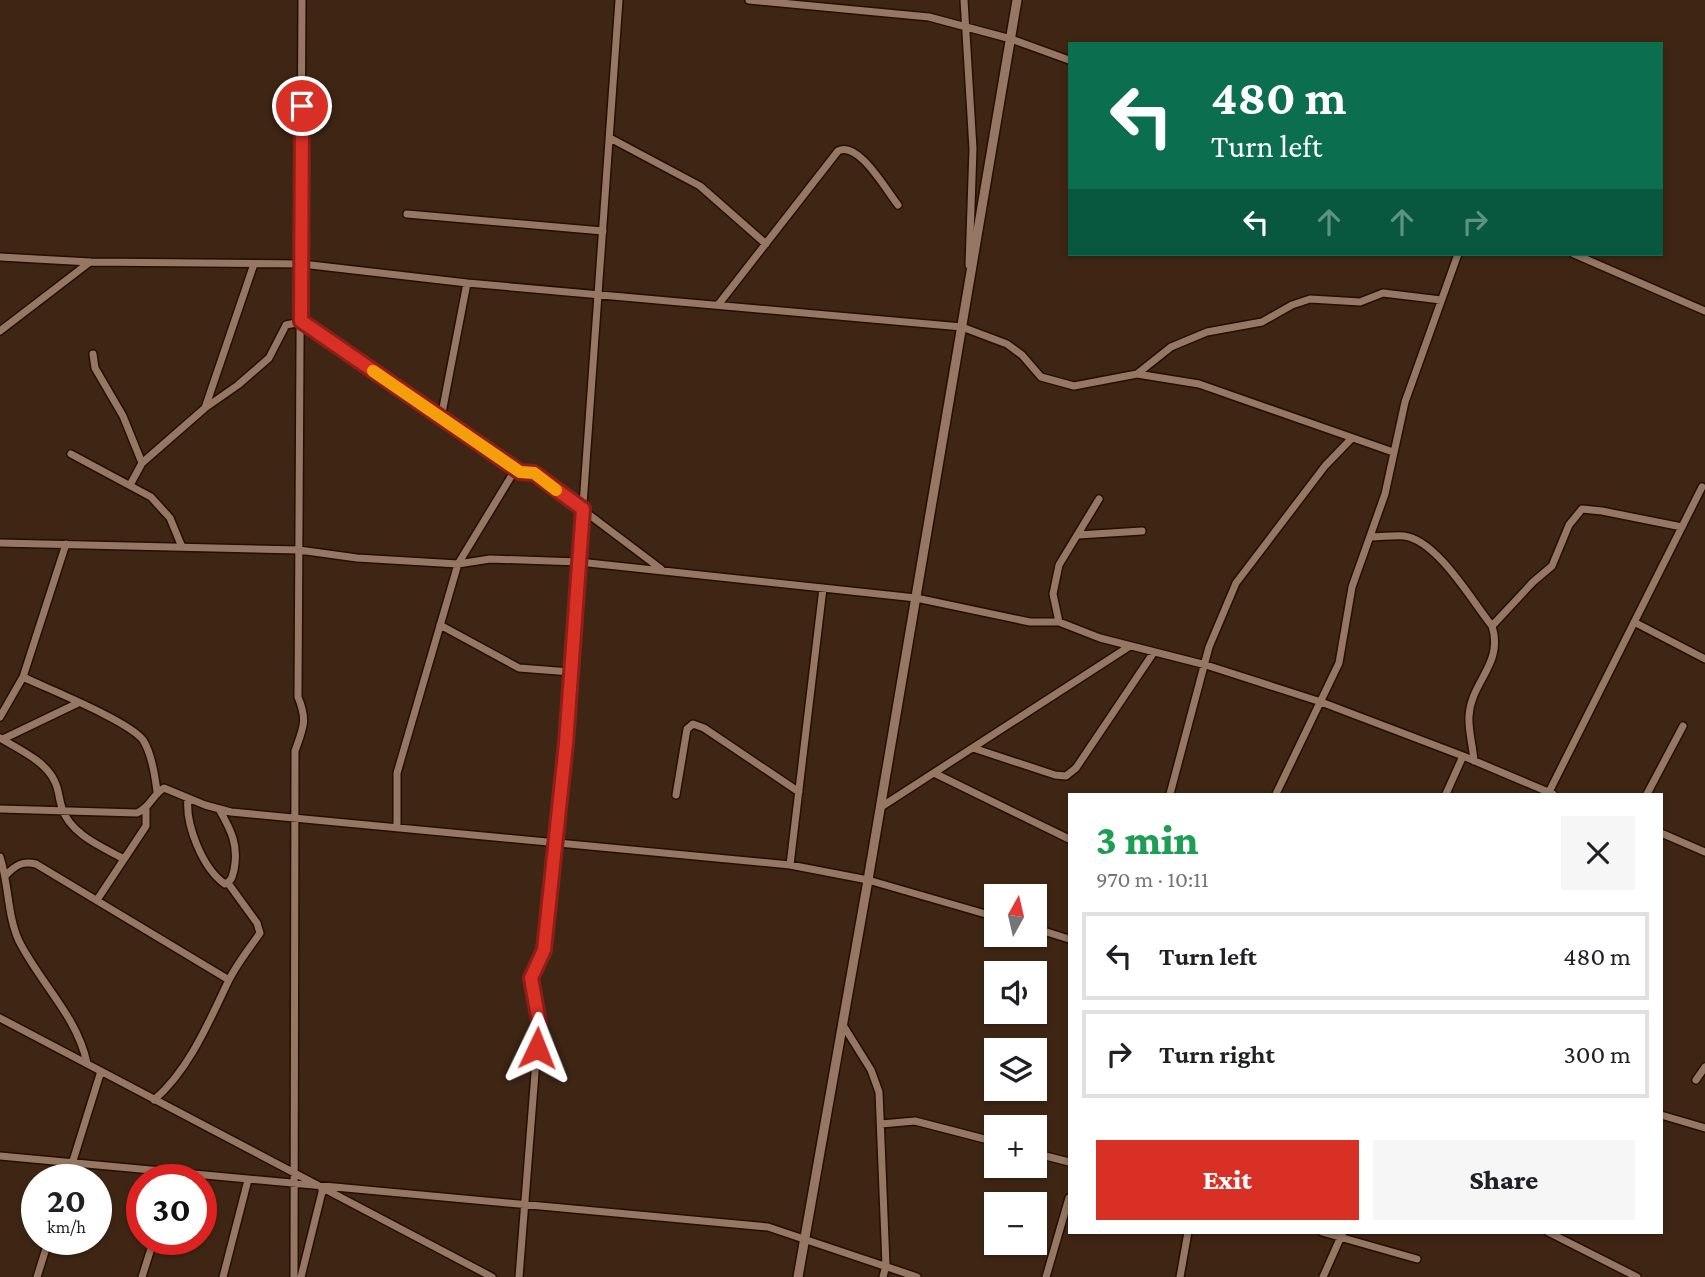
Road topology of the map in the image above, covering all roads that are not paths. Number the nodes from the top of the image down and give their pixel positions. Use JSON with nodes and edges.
{"nodes":[{"id":1,"x":302,"y":0,"type":"edge"},
{"id":2,"x":619,"y":0,"type":"edge"},
{"id":3,"x":749,"y":0,"type":"edge"},
{"id":4,"x":964,"y":0,"type":"edge"},
{"id":5,"x":1017,"y":0,"type":"edge"},
{"id":6,"x":966,"y":25,"type":"junction"},
{"id":7,"x":1011,"y":39,"type":"junction"},
{"id":8,"x":1068,"y":60,"type":"edge"},
{"id":9,"x":610,"y":138,"type":"junction"},
{"id":10,"x":898,"y":205,"type":"dead end"},
{"id":11,"x":407,"y":214,"type":"dead end"},
{"id":12,"x":603,"y":231,"type":"junction"},
{"id":13,"x":766,"y":244,"type":"junction"},
{"id":14,"x":1457,"y":256,"type":"edge"},
{"id":15,"x":1579,"y":256,"type":"edge"},
{"id":16,"x":0,"y":257,"type":"edge"},
{"id":17,"x":90,"y":262,"type":"junction"},
{"id":18,"x":254,"y":264,"type":"junction"},
{"id":19,"x":302,"y":264,"type":"junction"},
{"id":20,"x":467,"y":283,"type":"junction"},
{"id":21,"x":968,"y":293,"type":"junction"},
{"id":22,"x":598,"y":294,"type":"junction"},
{"id":23,"x":1441,"y":300,"type":"junction"},
{"id":24,"x":718,"y":305,"type":"junction"},
{"id":25,"x":1705,"y":311,"type":"edge"},
{"id":26,"x":301,"y":321,"type":"junction"},
{"id":27,"x":962,"y":327,"type":"junction"},
{"id":28,"x":0,"y":331,"type":"edge"},
{"id":29,"x":93,"y":354,"type":"dead end"},
{"id":30,"x":1137,"y":374,"type":"junction"},
{"id":31,"x":205,"y":408,"type":"junction"},
{"id":32,"x":441,"y":418,"type":"junction"},
{"id":33,"x":1352,"y":438,"type":"junction"},
{"id":34,"x":1393,"y":452,"type":"junction"},
{"id":35,"x":71,"y":454,"type":"dead end"},
{"id":36,"x":142,"y":463,"type":"junction"},
{"id":37,"x":520,"y":472,"type":"junction"},
{"id":38,"x":130,"y":485,"type":"junction"},
{"id":39,"x":1702,"y":487,"type":"dead end"},
{"id":40,"x":1099,"y":499,"type":"dead end"},
{"id":41,"x":583,"y":509,"type":"junction"},
{"id":42,"x":1682,"y":527,"type":"junction"},
{"id":43,"x":1142,"y":531,"type":"dead end"},
{"id":44,"x":1078,"y":534,"type":"junction"},
{"id":45,"x":1371,"y":537,"type":"junction"},
{"id":46,"x":0,"y":543,"type":"edge"},
{"id":47,"x":66,"y":544,"type":"junction"},
{"id":48,"x":182,"y":547,"type":"junction"},
{"id":49,"x":299,"y":550,"type":"junction"},
{"id":50,"x":579,"y":562,"type":"junction"},
{"id":51,"x":458,"y":564,"type":"junction"},
{"id":52,"x":663,"y":570,"type":"junction"},
{"id":53,"x":823,"y":588,"type":"junction"},
{"id":54,"x":916,"y":598,"type":"junction"},
{"id":55,"x":1059,"y":622,"type":"junction"},
{"id":56,"x":1634,"y":622,"type":"junction"},
{"id":57,"x":440,"y":625,"type":"junction"},
{"id":58,"x":1492,"y":626,"type":"junction"},
{"id":59,"x":1130,"y":646,"type":"junction"},
{"id":60,"x":1154,"y":652,"type":"junction"},
{"id":61,"x":1705,"y":659,"type":"edge"},
{"id":62,"x":1206,"y":665,"type":"junction"},
{"id":63,"x":571,"y":672,"type":"junction"},
{"id":64,"x":23,"y":677,"type":"junction"},
{"id":65,"x":1321,"y":702,"type":"junction"},
{"id":66,"x":78,"y":703,"type":"junction"},
{"id":67,"x":0,"y":718,"type":"edge"},
{"id":68,"x":1684,"y":726,"type":"dead end"},
{"id":69,"x":1,"y":739,"type":"edge"},
{"id":70,"x":973,"y":748,"type":"junction"},
{"id":71,"x":1463,"y":756,"type":"junction"},
{"id":72,"x":1474,"y":761,"type":"junction"},
{"id":73,"x":934,"y":773,"type":"junction"},
{"id":74,"x":157,"y":792,"type":"junction"},
{"id":75,"x":799,"y":792,"type":"junction"},
{"id":76,"x":1170,"y":793,"type":"edge"},
{"id":77,"x":1276,"y":793,"type":"edge"},
{"id":78,"x":1446,"y":793,"type":"edge"},
{"id":79,"x":1548,"y":793,"type":"edge"},
{"id":80,"x":1550,"y":793,"type":"edge"},
{"id":81,"x":1648,"y":793,"type":"edge"},
{"id":82,"x":676,"y":795,"type":"dead end"},
{"id":83,"x":187,"y":799,"type":"junction"},
{"id":84,"x":881,"y":807,"type":"junction"},
{"id":85,"x":0,"y":809,"type":"edge"},
{"id":86,"x":146,"y":809,"type":"junction"},
{"id":87,"x":219,"y":809,"type":"junction"},
{"id":88,"x":62,"y":811,"type":"junction"},
{"id":89,"x":297,"y":816,"type":"junction"},
{"id":90,"x":397,"y":826,"type":"junction"},
{"id":91,"x":1663,"y":834,"type":"edge"},
{"id":92,"x":1068,"y":839,"type":"edge"},
{"id":93,"x":556,"y":841,"type":"junction"},
{"id":94,"x":1705,"y":852,"type":"edge"},
{"id":95,"x":0,"y":856,"type":"edge"},
{"id":96,"x":124,"y":859,"type":"junction"},
{"id":97,"x":790,"y":865,"type":"junction"},
{"id":98,"x":6,"y":875,"type":"junction"},
{"id":99,"x":868,"y":880,"type":"junction"},
{"id":100,"x":228,"y":883,"type":"junction"},
{"id":101,"x":97,"y":900,"type":"junction"},
{"id":102,"x":984,"y":914,"type":"edge"},
{"id":103,"x":1047,"y":932,"type":"edge"},
{"id":104,"x":1068,"y":939,"type":"edge"},
{"id":105,"x":229,"y":980,"type":"junction"},
{"id":106,"x":0,"y":1018,"type":"edge"},
{"id":107,"x":843,"y":1025,"type":"junction"},
{"id":108,"x":88,"y":1063,"type":"junction"},
{"id":109,"x":1705,"y":1067,"type":"edge"},
{"id":110,"x":101,"y":1071,"type":"junction"},
{"id":111,"x":1696,"y":1080,"type":"dead end"},
{"id":112,"x":154,"y":1100,"type":"junction"},
{"id":113,"x":1663,"y":1116,"type":"edge"},
{"id":114,"x":881,"y":1124,"type":"junction"},
{"id":115,"x":1705,"y":1128,"type":"edge"},
{"id":116,"x":984,"y":1139,"type":"edge"},
{"id":117,"x":0,"y":1156,"type":"edge"},
{"id":118,"x":1047,"y":1156,"type":"edge"},
{"id":119,"x":1068,"y":1162,"type":"edge"},
{"id":120,"x":73,"y":1163,"type":"junction"},
{"id":121,"x":126,"y":1170,"type":"edge"},
{"id":122,"x":294,"y":1172,"type":"junction"},
{"id":123,"x":217,"y":1178,"type":"edge"},
{"id":124,"x":248,"y":1180,"type":"junction"},
{"id":125,"x":294,"y":1185,"type":"junction"},
{"id":126,"x":323,"y":1188,"type":"junction"},
{"id":127,"x":1068,"y":1201,"type":"edge"},
{"id":128,"x":524,"y":1205,"type":"junction"},
{"id":129,"x":1188,"y":1234,"type":"edge"},
{"id":130,"x":1552,"y":1234,"type":"edge"},
{"id":131,"x":1342,"y":1235,"type":"edge"},
{"id":132,"x":805,"y":1237,"type":"junction"},
{"id":133,"x":44,"y":1255,"type":"edge"},
{"id":134,"x":149,"y":1255,"type":"edge"},
{"id":135,"x":1417,"y":1259,"type":"dead end"},
{"id":136,"x":886,"y":1265,"type":"junction"},
{"id":137,"x":37,"y":1277,"type":"edge"},
{"id":138,"x":142,"y":1277,"type":"edge"},
{"id":139,"x":223,"y":1277,"type":"edge"},
{"id":140,"x":294,"y":1277,"type":"edge"},
{"id":141,"x":301,"y":1277,"type":"edge"},
{"id":142,"x":492,"y":1277,"type":"edge"},
{"id":143,"x":519,"y":1277,"type":"edge"},
{"id":144,"x":798,"y":1277,"type":"edge"},
{"id":145,"x":884,"y":1277,"type":"edge"},
{"id":146,"x":917,"y":1277,"type":"edge"},
{"id":147,"x":1046,"y":1277,"type":"edge"},
{"id":148,"x":1181,"y":1277,"type":"edge"},
{"id":149,"x":1323,"y":1277,"type":"edge"},
{"id":150,"x":1637,"y":1277,"type":"edge"}],
"edges":[{"from":1,"to":19,"type":"street"},
{"from":2,"to":9,"type":"street"},
{"from":3,"to":6,"type":"street"},
{"from":4,"to":6,"type":"street"},
{"from":5,"to":7,"type":"street"},
{"from":6,"to":7,"type":"street"},
{"from":6,"to":21,"type":"street"},
{"from":7,"to":8,"type":"street"},
{"from":7,"to":21,"type":"street"},
{"from":9,"to":12,"type":"street"},
{"from":9,"to":13,"type":"street"},
{"from":10,"to":13,"type":"street"},
{"from":11,"to":12,"type":"street"},
{"from":12,"to":22,"type":"street"},
{"from":13,"to":24,"type":"street"},
{"from":14,"to":23,"type":"street"},
{"from":15,"to":25,"type":"street"},
{"from":16,"to":17,"type":"street"},
{"from":17,"to":18,"type":"street"},
{"from":17,"to":28,"type":"street"},
{"from":18,"to":19,"type":"street"},
{"from":18,"to":31,"type":"street"},
{"from":19,"to":20,"type":"street"},
{"from":19,"to":26,"type":"street"},
{"from":20,"to":22,"type":"street"},
{"from":20,"to":32,"type":"street"},
{"from":21,"to":27,"type":"street"},
{"from":22,"to":24,"type":"street"},
{"from":22,"to":41,"type":"street"},
{"from":23,"to":30,"type":"street"},
{"from":23,"to":34,"type":"street"},
{"from":24,"to":27,"type":"street"},
{"from":26,"to":31,"type":"street"},
{"from":26,"to":32,"type":"street"},
{"from":26,"to":49,"type":"street"},
{"from":27,"to":30,"type":"street"},
{"from":27,"to":54,"type":"street"},
{"from":29,"to":36,"type":"street"},
{"from":30,"to":33,"type":"street"},
{"from":31,"to":36,"type":"street"},
{"from":32,"to":37,"type":"street"},
{"from":33,"to":34,"type":"street"},
{"from":33,"to":62,"type":"street"},
{"from":34,"to":45,"type":"street"},
{"from":35,"to":38,"type":"street"},
{"from":36,"to":38,"type":"street"},
{"from":37,"to":41,"type":"street"},
{"from":37,"to":51,"type":"street"},
{"from":38,"to":48,"type":"street"},
{"from":39,"to":42,"type":"street"},
{"from":40,"to":44,"type":"street"},
{"from":41,"to":50,"type":"street"},
{"from":41,"to":52,"type":"street"},
{"from":42,"to":56,"type":"street"},
{"from":42,"to":58,"type":"street"},
{"from":43,"to":44,"type":"street"},
{"from":44,"to":55,"type":"street"},
{"from":45,"to":58,"type":"street"},
{"from":45,"to":65,"type":"street"},
{"from":46,"to":47,"type":"street"},
{"from":47,"to":48,"type":"street"},
{"from":47,"to":64,"type":"street"},
{"from":48,"to":49,"type":"street"},
{"from":49,"to":51,"type":"street"},
{"from":49,"to":89,"type":"street"},
{"from":50,"to":51,"type":"street"},
{"from":50,"to":52,"type":"street"},
{"from":50,"to":63,"type":"street"},
{"from":51,"to":57,"type":"street"},
{"from":52,"to":53,"type":"street"},
{"from":53,"to":54,"type":"street"},
{"from":53,"to":75,"type":"street"},
{"from":54,"to":55,"type":"street"},
{"from":54,"to":84,"type":"street"},
{"from":55,"to":59,"type":"street"},
{"from":56,"to":61,"type":"street"},
{"from":56,"to":80,"type":"street"},
{"from":57,"to":63,"type":"street"},
{"from":57,"to":90,"type":"street"},
{"from":58,"to":72,"type":"street"},
{"from":59,"to":60,"type":"street"},
{"from":59,"to":70,"type":"street"},
{"from":60,"to":62,"type":"street"},
{"from":60,"to":70,"type":"street"},
{"from":62,"to":65,"type":"street"},
{"from":62,"to":76,"type":"street"},
{"from":63,"to":93,"type":"street"},
{"from":64,"to":66,"type":"street"},
{"from":64,"to":67,"type":"street"},
{"from":65,"to":71,"type":"street"},
{"from":65,"to":77,"type":"street"},
{"from":66,"to":69,"type":"street"},
{"from":66,"to":74,"type":"street"},
{"from":68,"to":81,"type":"street"},
{"from":69,"to":88,"type":"street"},
{"from":70,"to":73,"type":"street"},
{"from":71,"to":72,"type":"street"},
{"from":71,"to":78,"type":"street"},
{"from":72,"to":79,"type":"street"},
{"from":73,"to":84,"type":"street"},
{"from":73,"to":92,"type":"street"},
{"from":74,"to":83,"type":"street"},
{"from":74,"to":86,"type":"street"},
{"from":75,"to":82,"type":"street"},
{"from":75,"to":97,"type":"street"},
{"from":83,"to":87,"type":"street"},
{"from":83,"to":100,"type":"street"},
{"from":84,"to":99,"type":"street"},
{"from":85,"to":88,"type":"street"},
{"from":86,"to":88,"type":"street"},
{"from":86,"to":96,"type":"street"},
{"from":87,"to":89,"type":"street"},
{"from":87,"to":100,"type":"street"},
{"from":88,"to":96,"type":"street"},
{"from":89,"to":90,"type":"street"},
{"from":89,"to":122,"type":"street"},
{"from":90,"to":93,"type":"street"},
{"from":91,"to":94,"type":"street"},
{"from":93,"to":97,"type":"street"},
{"from":93,"to":128,"type":"street"},
{"from":95,"to":98,"type":"street"},
{"from":96,"to":101,"type":"street"},
{"from":97,"to":99,"type":"street"},
{"from":98,"to":101,"type":"street"},
{"from":98,"to":108,"type":"street"},
{"from":99,"to":102,"type":"street"},
{"from":99,"to":107,"type":"street"},
{"from":100,"to":105,"type":"street"},
{"from":101,"to":105,"type":"street"},
{"from":103,"to":104,"type":"street"},
{"from":105,"to":112,"type":"street"},
{"from":106,"to":108,"type":"street"},
{"from":107,"to":114,"type":"street"},
{"from":107,"to":132,"type":"street"},
{"from":108,"to":110,"type":"street"},
{"from":109,"to":111,"type":"street"},
{"from":110,"to":112,"type":"street"},
{"from":110,"to":120,"type":"street"},
{"from":112,"to":122,"type":"street"},
{"from":113,"to":115,"type":"street"},
{"from":114,"to":116,"type":"street"},
{"from":114,"to":136,"type":"street"},
{"from":117,"to":120,"type":"street"},
{"from":118,"to":119,"type":"street"},
{"from":120,"to":121,"type":"street"},
{"from":122,"to":125,"type":"street"},
{"from":122,"to":126,"type":"street"},
{"from":123,"to":124,"type":"street"},
{"from":124,"to":125,"type":"street"},
{"from":124,"to":139,"type":"street"},
{"from":125,"to":126,"type":"street"},
{"from":125,"to":140,"type":"street"},
{"from":126,"to":128,"type":"street"},
{"from":126,"to":141,"type":"street"},
{"from":126,"to":142,"type":"street"},
{"from":127,"to":147,"type":"street"},
{"from":128,"to":132,"type":"street"},
{"from":128,"to":143,"type":"street"},
{"from":129,"to":148,"type":"street"},
{"from":130,"to":150,"type":"street"},
{"from":131,"to":135,"type":"street"},
{"from":131,"to":149,"type":"street"},
{"from":132,"to":136,"type":"street"},
{"from":132,"to":144,"type":"street"},
{"from":133,"to":137,"type":"street"},
{"from":134,"to":138,"type":"street"},
{"from":136,"to":145,"type":"street"},
{"from":136,"to":146,"type":"street"}]}
